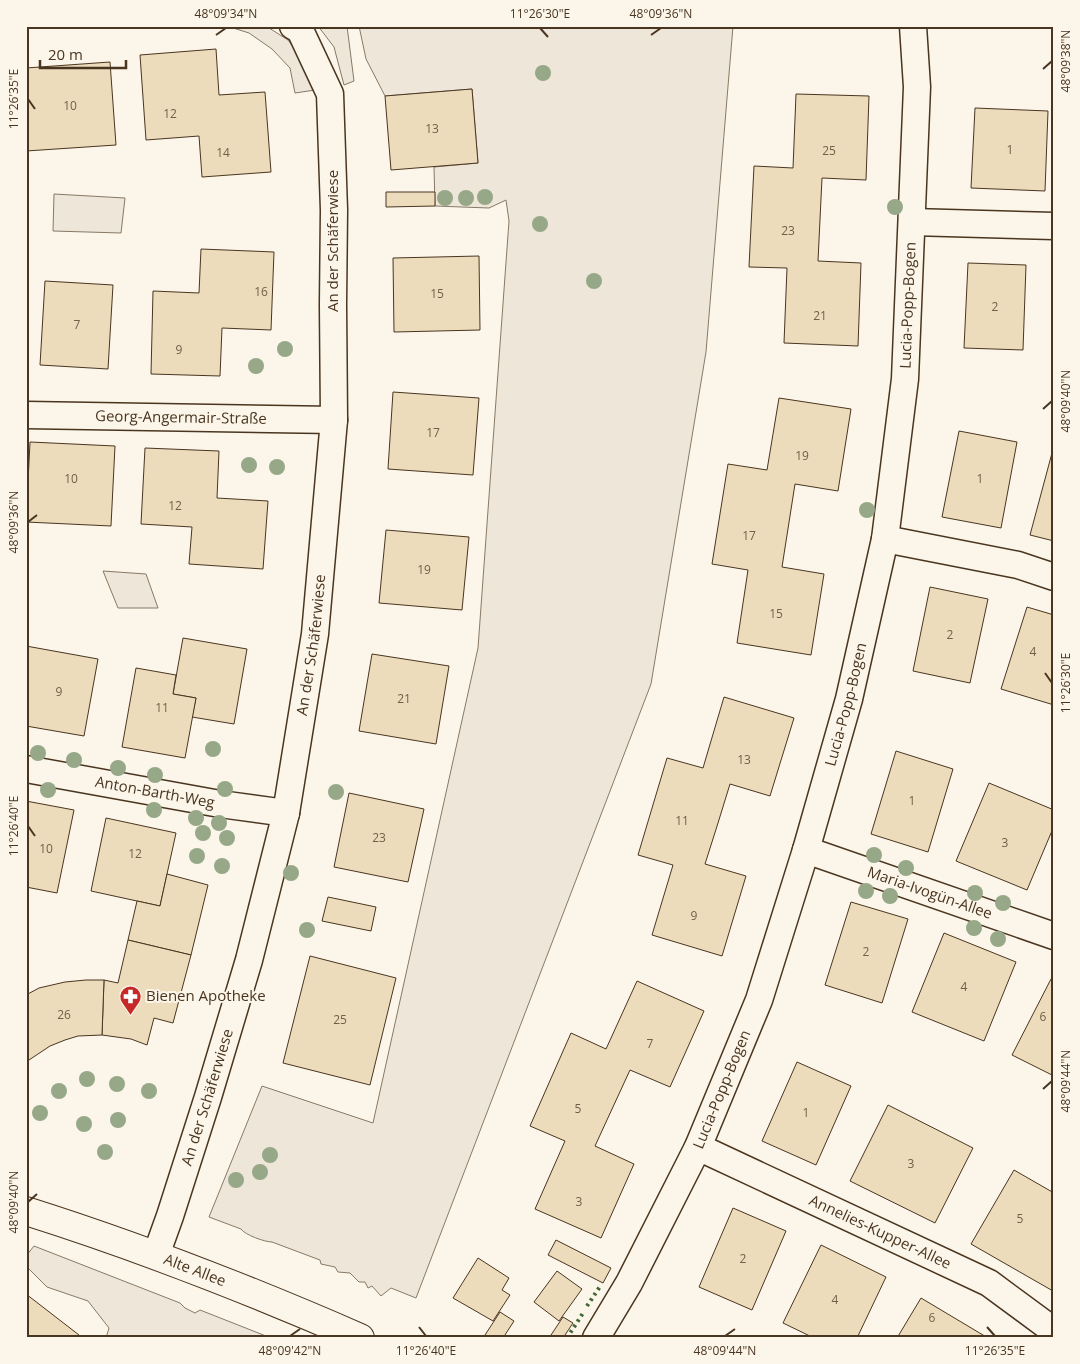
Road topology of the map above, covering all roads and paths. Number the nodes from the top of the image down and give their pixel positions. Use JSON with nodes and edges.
{"nodes":[{"id":1,"x":293,"y":26,"type":"edge"},
{"id":2,"x":913,"y":26,"type":"edge"},
{"id":3,"x":912,"y":222,"type":"junction"},
{"id":4,"x":1054,"y":226,"type":"edge"},
{"id":5,"x":26,"y":415,"type":"edge"},
{"id":6,"x":334,"y":420,"type":"junction"},
{"id":7,"x":885,"y":539,"type":"junction"},
{"id":8,"x":1054,"y":577,"type":"edge"},
{"id":9,"x":26,"y":769,"type":"edge"},
{"id":10,"x":286,"y":813,"type":"junction"},
{"id":11,"x":806,"y":850,"type":"junction"},
{"id":12,"x":1054,"y":936,"type":"edge"},
{"id":13,"x":698,"y":1147,"type":"junction"},
{"id":14,"x":26,"y":1211,"type":"edge"},
{"id":15,"x":156,"y":1255,"type":"junction"},
{"id":16,"x":1054,"y":1331,"type":"edge"},
{"id":17,"x":360,"y":1338,"type":"edge"},
{"id":18,"x":596,"y":1338,"type":"edge"}],
"edges":[{"from":1,"to":6,"type":"street","name":"An der Schäferwiese"},
{"from":2,"to":3,"type":"street","name":"Lucia-Popp-Bogen"},
{"from":3,"to":4,"type":"street"},
{"from":3,"to":7,"type":"street","name":"Lucia-Popp-Bogen"},
{"from":5,"to":6,"type":"street","name":"Georg-Angermair-Straße"},
{"from":6,"to":10,"type":"street","name":"An der Schäferwiese"},
{"from":7,"to":8,"type":"street"},
{"from":7,"to":11,"type":"street","name":"Lucia-Popp-Bogen"},
{"from":9,"to":10,"type":"street","name":"Anton-Barth-Weg"},
{"from":10,"to":15,"type":"street","name":"An der Schäferwiese"},
{"from":11,"to":12,"type":"street","name":"Maria-Ivogün-Allee"},
{"from":11,"to":13,"type":"street","name":"Lucia-Popp-Bogen"},
{"from":13,"to":16,"type":"street","name":"Annelies-Kupper-Allee"},
{"from":13,"to":18,"type":"street","name":"Lucia-Popp-Bogen"},
{"from":14,"to":15,"type":"street","name":"Alte Allee"},
{"from":15,"to":17,"type":"street","name":"Alte Allee"}]}
